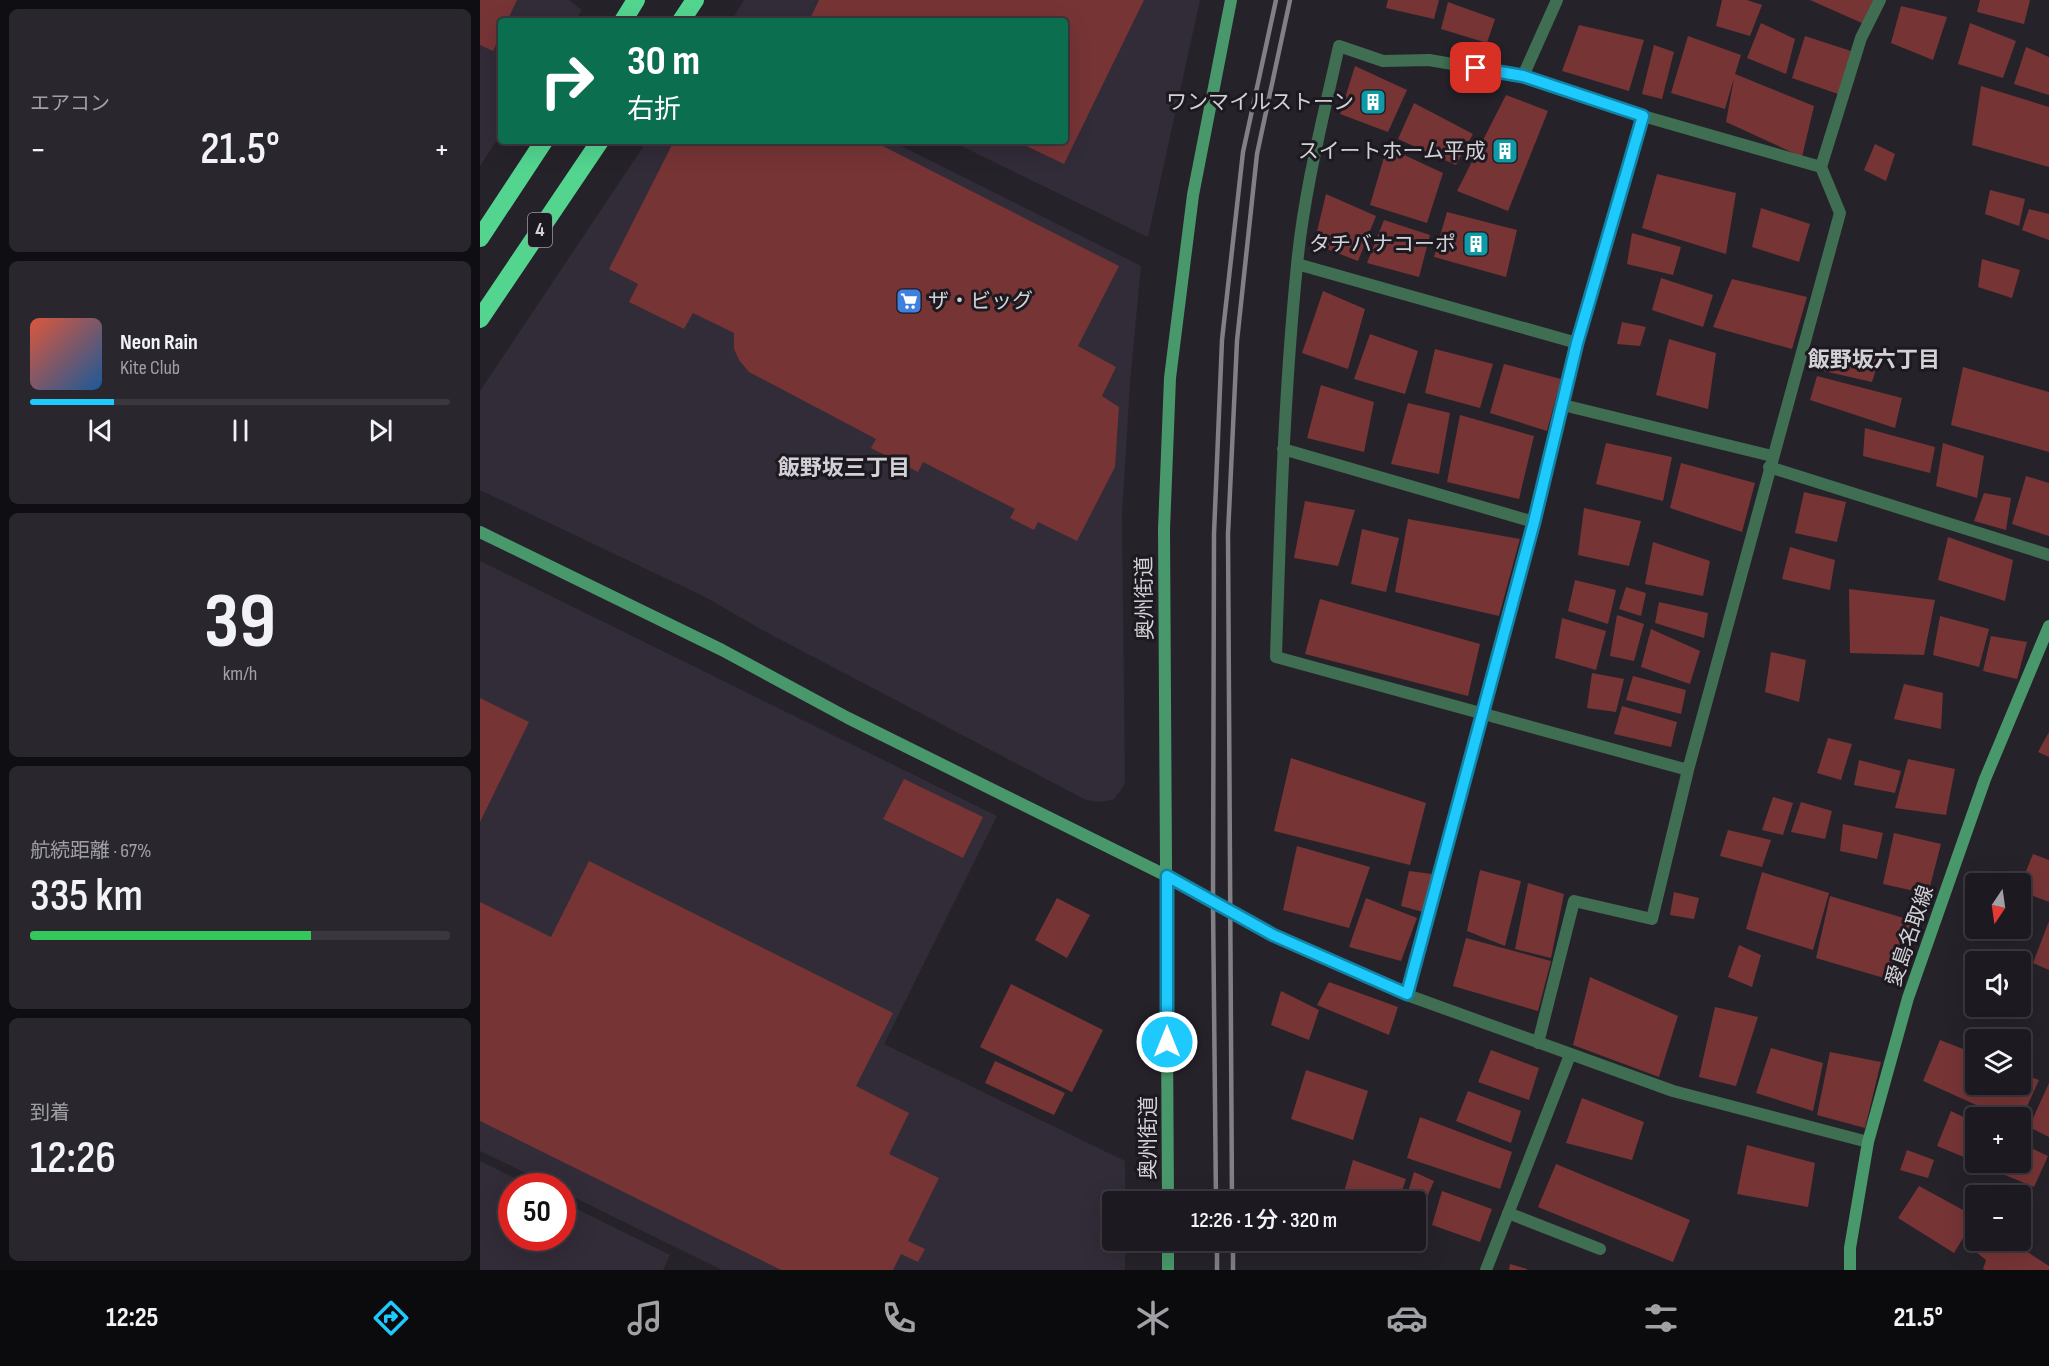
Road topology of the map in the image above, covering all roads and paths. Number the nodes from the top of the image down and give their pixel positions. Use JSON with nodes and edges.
{"nodes":[{"id":1,"x":636,"y":0,"type":"edge"},
{"id":2,"x":695,"y":0,"type":"edge"},
{"id":3,"x":1231,"y":0,"type":"edge"},
{"id":4,"x":1557,"y":0,"type":"edge"},
{"id":5,"x":1880,"y":0,"type":"edge"},
{"id":6,"x":625,"y":18,"type":"edge"},
{"id":7,"x":683,"y":18,"type":"edge"},
{"id":8,"x":1523,"y":76,"type":"junction"},
{"id":9,"x":1643,"y":116,"type":"junction"},
{"id":10,"x":542,"y":144,"type":"edge"},
{"id":11,"x":598,"y":144,"type":"edge"},
{"id":12,"x":1821,"y":167,"type":"junction"},
{"id":13,"x":480,"y":238,"type":"edge"},
{"id":14,"x":1297,"y":264,"type":"junction"},
{"id":15,"x":480,"y":319,"type":"edge"},
{"id":16,"x":1577,"y":343,"type":"junction"},
{"id":17,"x":1563,"y":405,"type":"junction"},
{"id":18,"x":1283,"y":449,"type":"junction"},
{"id":19,"x":1771,"y":462,"type":"junction"},
{"id":20,"x":1534,"y":522,"type":"junction"},
{"id":21,"x":480,"y":532,"type":"edge"},
{"id":22,"x":2049,"y":555,"type":"edge"},
{"id":23,"x":2049,"y":626,"type":"edge"},
{"id":24,"x":1483,"y":713,"type":"junction"},
{"id":25,"x":1688,"y":770,"type":"junction"},
{"id":26,"x":1167,"y":876,"type":"junction"},
{"id":27,"x":1407,"y":994,"type":"junction"},
{"id":28,"x":1538,"y":1043,"type":"junction"},
{"id":29,"x":1570,"y":1054,"type":"junction"},
{"id":30,"x":1868,"y":1142,"type":"junction"},
{"id":31,"x":1168,"y":1191,"type":"edge"},
{"id":32,"x":1508,"y":1213,"type":"junction"},
{"id":33,"x":1600,"y":1249,"type":"dead end"},
{"id":34,"x":1168,"y":1251,"type":"edge"},
{"id":35,"x":1168,"y":1270,"type":"edge"},
{"id":36,"x":1486,"y":1270,"type":"edge"},
{"id":37,"x":1850,"y":1270,"type":"edge"}],
"edges":[{"from":1,"to":6,"type":"highway"},
{"from":2,"to":7,"type":"highway"},
{"from":3,"to":26,"type":"main road","name":"奥州街道"},
{"from":4,"to":8,"type":"street"},
{"from":5,"to":12,"type":"street"},
{"from":8,"to":9,"type":"street"},
{"from":8,"to":14,"type":"street"},
{"from":9,"to":12,"type":"street"},
{"from":9,"to":16,"type":"street"},
{"from":10,"to":13,"type":"highway","number":"4"},
{"from":11,"to":15,"type":"highway","number":"4"},
{"from":12,"to":19,"type":"street"},
{"from":14,"to":16,"type":"street"},
{"from":14,"to":18,"type":"street"},
{"from":16,"to":17,"type":"street"},
{"from":17,"to":19,"type":"street"},
{"from":17,"to":20,"type":"street"},
{"from":18,"to":20,"type":"street"},
{"from":18,"to":24,"type":"street"},
{"from":19,"to":22,"type":"street"},
{"from":19,"to":25,"type":"street"},
{"from":20,"to":24,"type":"street"},
{"from":21,"to":26,"type":"main road"},
{"from":23,"to":30,"type":"main road","name":"愛島名取線"},
{"from":24,"to":25,"type":"street"},
{"from":24,"to":27,"type":"street"},
{"from":25,"to":28,"type":"street"},
{"from":26,"to":27,"type":"street"},
{"from":26,"to":31,"type":"main road","name":"奥州街道"},
{"from":27,"to":28,"type":"street"},
{"from":28,"to":29,"type":"street"},
{"from":29,"to":30,"type":"street"},
{"from":29,"to":32,"type":"street"},
{"from":30,"to":37,"type":"main road","name":"愛島名取線"},
{"from":32,"to":33,"type":"street"},
{"from":32,"to":36,"type":"street"},
{"from":34,"to":35,"type":"main road"}]}
